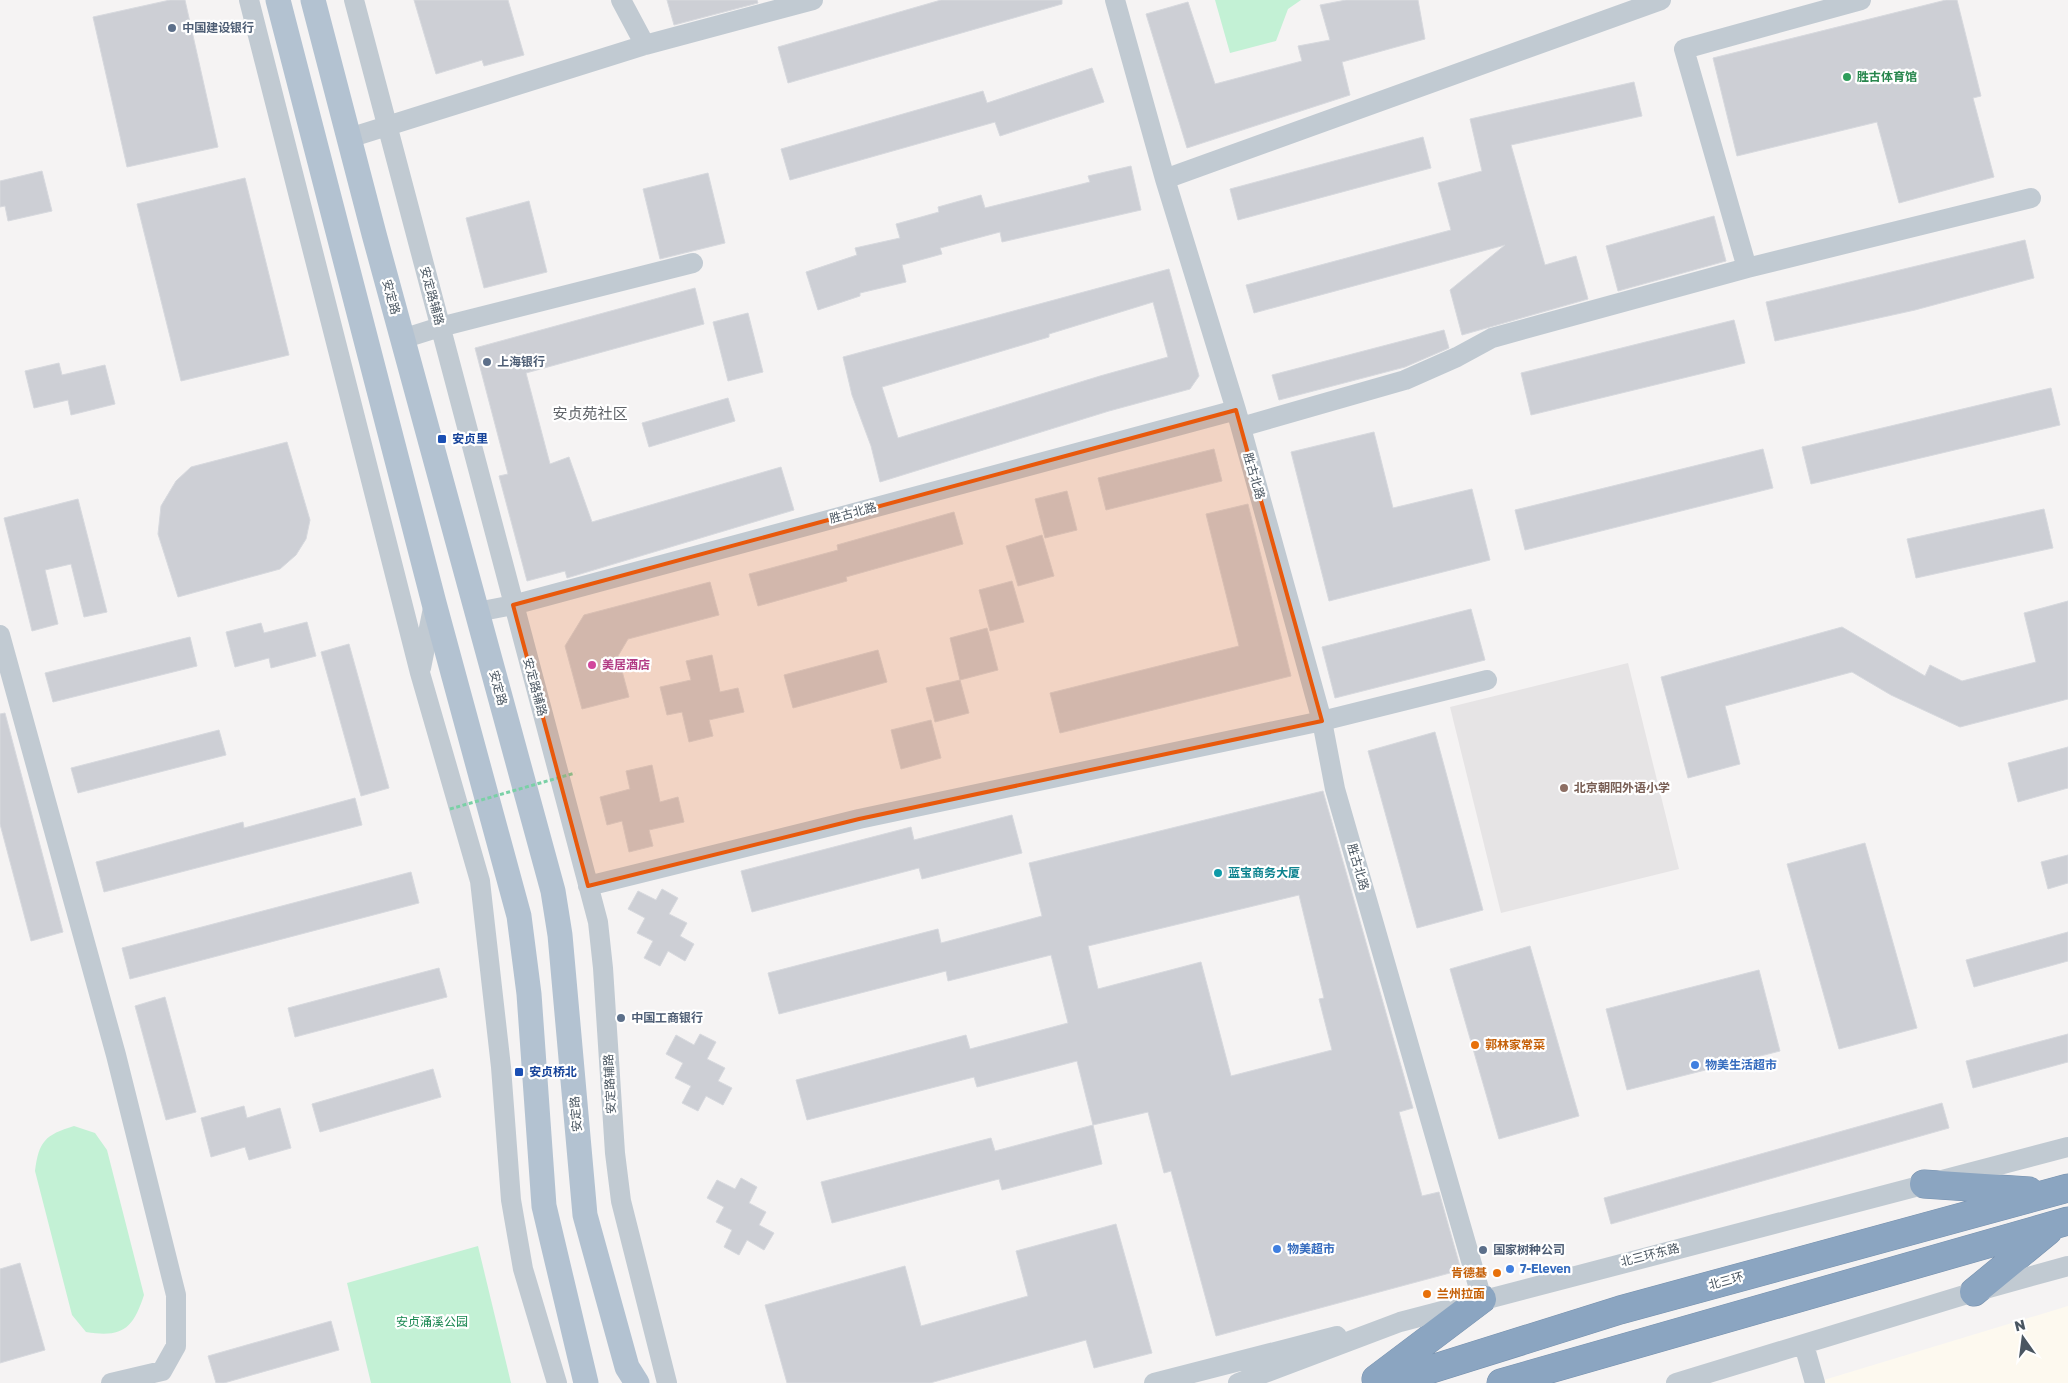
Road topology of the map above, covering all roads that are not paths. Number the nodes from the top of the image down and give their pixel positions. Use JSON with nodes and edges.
{"nodes":[{"id":1,"x":249,"y":0,"type":"edge"},
{"id":2,"x":278,"y":0,"type":"edge"},
{"id":3,"x":313,"y":0,"type":"edge"},
{"id":4,"x":354,"y":0,"type":"edge"},
{"id":5,"x":621,"y":0,"type":"edge"},
{"id":6,"x":813,"y":0,"type":"edge"},
{"id":7,"x":1115,"y":0,"type":"edge"},
{"id":8,"x":1661,"y":0,"type":"edge"},
{"id":9,"x":1861,"y":0,"type":"edge"},
{"id":10,"x":645,"y":45,"type":"junction"},
{"id":11,"x":387,"y":125,"type":"junction"},
{"id":12,"x":349,"y":138,"type":"junction"},
{"id":13,"x":1165,"y":179,"type":"junction"},
{"id":14,"x":2031,"y":198,"type":"dead end"},
{"id":15,"x":693,"y":263,"type":"dead end"},
{"id":16,"x":1747,"y":268,"type":"junction"},
{"id":17,"x":440,"y":327,"type":"junction"},
{"id":18,"x":402,"y":339,"type":"junction"},
{"id":19,"x":1238,"y":418,"type":"junction"},
{"id":20,"x":434,"y":602,"type":"junction"},
{"id":21,"x":513,"y":605,"type":"junction"},
{"id":22,"x":477,"y":612,"type":"junction"},
{"id":23,"x":0,"y":635,"type":"edge"},
{"id":24,"x":420,"y":673,"type":"junction"},
{"id":25,"x":1487,"y":680,"type":"dead end"},
{"id":26,"x":1322,"y":721,"type":"junction"},
{"id":27,"x":588,"y":886,"type":"junction"},
{"id":28,"x":2068,"y":1147,"type":"edge"},
{"id":29,"x":1924,"y":1184,"type":"junction"},
{"id":30,"x":2059,"y":1190,"type":"edge"},
{"id":31,"x":2062,"y":1222,"type":"edge"},
{"id":32,"x":2068,"y":1266,"type":"edge"},
{"id":33,"x":1974,"y":1292,"type":"junction"},
{"id":34,"x":1482,"y":1299,"type":"junction"},
{"id":35,"x":1400,"y":1322,"type":"junction"},
{"id":36,"x":1804,"y":1345,"type":"junction"},
{"id":37,"x":1244,"y":1381,"type":"edge"},
{"id":38,"x":111,"y":1383,"type":"edge"},
{"id":39,"x":557,"y":1383,"type":"edge"},
{"id":40,"x":586,"y":1383,"type":"edge"},
{"id":41,"x":637,"y":1383,"type":"edge"},
{"id":42,"x":667,"y":1383,"type":"edge"},
{"id":43,"x":1154,"y":1383,"type":"edge"},
{"id":44,"x":1370,"y":1383,"type":"edge"},
{"id":45,"x":1386,"y":1383,"type":"edge"},
{"id":46,"x":1501,"y":1383,"type":"edge"},
{"id":47,"x":1676,"y":1383,"type":"edge"},
{"id":48,"x":1815,"y":1383,"type":"edge"}],
"edges":[{"from":1,"to":24,"type":"street"},
{"from":2,"to":20,"type":"main road"},
{"from":3,"to":12,"type":"main road","name":"安定路"},
{"from":4,"to":11,"type":"street","name":"安定路辅路"},
{"from":5,"to":10,"type":"street"},
{"from":6,"to":10,"type":"street"},
{"from":7,"to":13,"type":"street"},
{"from":8,"to":13,"type":"street"},
{"from":9,"to":16,"type":"street"},
{"from":10,"to":11,"type":"street"},
{"from":11,"to":12,"type":"street"},
{"from":11,"to":17,"type":"street","name":"安定路辅路"},
{"from":12,"to":18,"type":"main road","name":"安定路"},
{"from":13,"to":19,"type":"street"},
{"from":14,"to":16,"type":"street"},
{"from":15,"to":17,"type":"street"},
{"from":16,"to":19,"type":"street"},
{"from":17,"to":18,"type":"street"},
{"from":17,"to":21,"type":"street","name":"安定路辅路"},
{"from":18,"to":22,"type":"main road","name":"安定路"},
{"from":19,"to":21,"type":"street","name":"胜古北路"},
{"from":19,"to":26,"type":"street","name":"胜古北路"},
{"from":20,"to":24,"type":"street"},
{"from":20,"to":40,"type":"main road"},
{"from":21,"to":22,"type":"street","name":"胜古北路"},
{"from":21,"to":27,"type":"street","name":"安定路辅路"},
{"from":22,"to":41,"type":"main road","name":"安定路"},
{"from":23,"to":38,"type":"street"},
{"from":24,"to":39,"type":"street"},
{"from":25,"to":26,"type":"street"},
{"from":26,"to":27,"type":"street"},
{"from":26,"to":34,"type":"street","name":"胜古北路"},
{"from":27,"to":42,"type":"street","name":"安定路辅路"},
{"from":28,"to":29,"type":"street","name":"北三环东路"},
{"from":29,"to":30,"type":"highway"},
{"from":29,"to":34,"type":"street","name":"北三环东路"},
{"from":30,"to":45,"type":"highway","name":"北三环"},
{"from":31,"to":33,"type":"highway"},
{"from":31,"to":46,"type":"highway"},
{"from":32,"to":33,"type":"street"},
{"from":33,"to":36,"type":"street"},
{"from":34,"to":35,"type":"street","name":"北三环东路"},
{"from":34,"to":44,"type":"highway"},
{"from":35,"to":37,"type":"street","name":"北三环东路"},
{"from":35,"to":43,"type":"street"},
{"from":36,"to":47,"type":"street"},
{"from":36,"to":48,"type":"street"}]}
